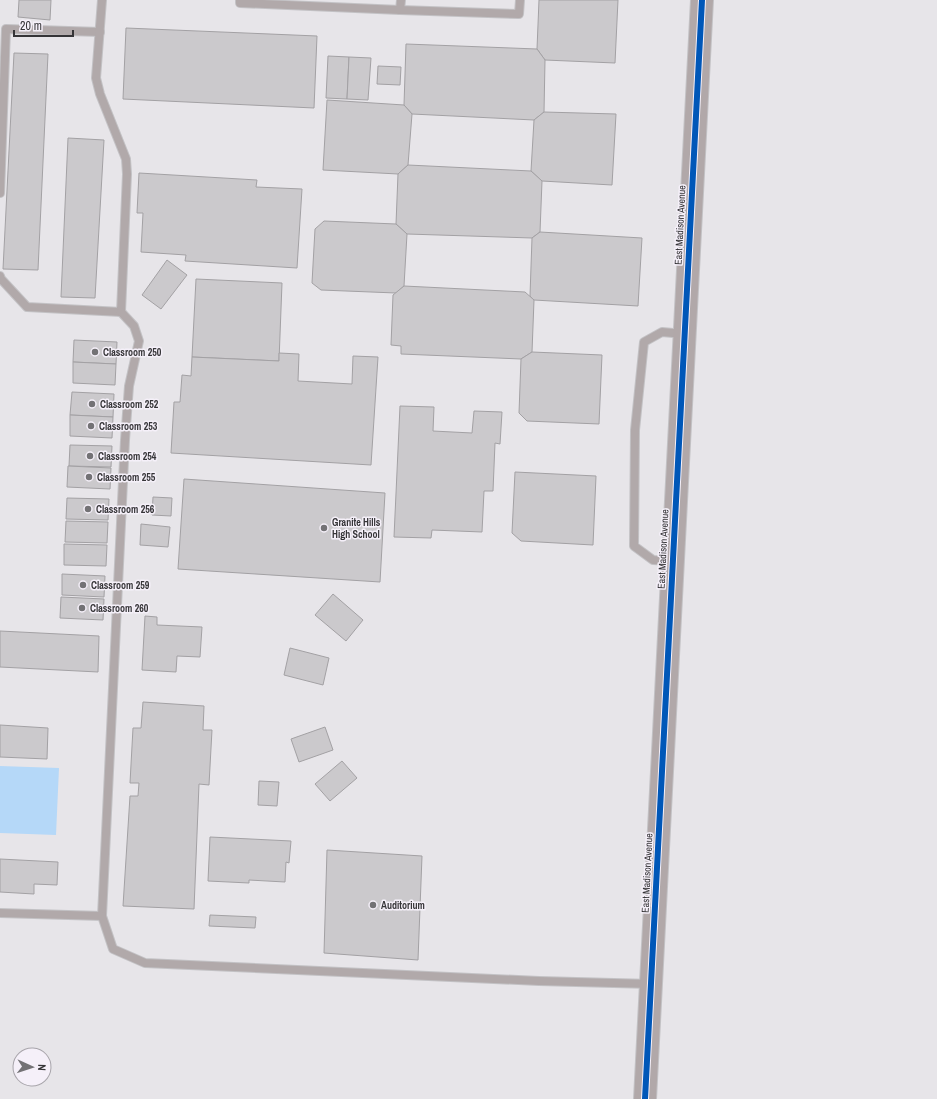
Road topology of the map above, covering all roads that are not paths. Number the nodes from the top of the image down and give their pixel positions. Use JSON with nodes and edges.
{"nodes":[{"id":1,"x":102,"y":0,"type":"edge"},
{"id":2,"x":240,"y":0,"type":"edge"},
{"id":3,"x":401,"y":0,"type":"edge"},
{"id":4,"x":520,"y":0,"type":"edge"},
{"id":5,"x":702,"y":0,"type":"edge"},
{"id":6,"x":400,"y":10,"type":"junction"},
{"id":7,"x":100,"y":32,"type":"junction"},
{"id":8,"x":0,"y":193,"type":"edge"},
{"id":9,"x":0,"y":276,"type":"edge"},
{"id":10,"x":121,"y":312,"type":"junction"},
{"id":11,"x":684,"y":334,"type":"junction"},
{"id":12,"x":673,"y":561,"type":"junction"},
{"id":13,"x":0,"y":913,"type":"edge"},
{"id":14,"x":102,"y":916,"type":"junction"},
{"id":15,"x":651,"y":984,"type":"junction"},
{"id":16,"x":645,"y":1099,"type":"edge"}],
"edges":[{"from":1,"to":7,"type":"lane"},
{"from":2,"to":6,"type":"lane"},
{"from":3,"to":6,"type":"lane"},
{"from":4,"to":6,"type":"lane"},
{"from":5,"to":11,"type":"street","name":"East Madison Avenue"},
{"from":7,"to":8,"type":"lane"},
{"from":7,"to":10,"type":"lane"},
{"from":9,"to":10,"type":"lane"},
{"from":10,"to":14,"type":"lane"},
{"from":11,"to":12,"type":"street","name":"East Madison Avenue"},
{"from":11,"to":12,"type":"lane"},
{"from":12,"to":15,"type":"street","name":"East Madison Avenue"},
{"from":13,"to":14,"type":"lane"},
{"from":14,"to":15,"type":"lane"},
{"from":15,"to":16,"type":"street","name":"East Madison Avenue"}]}
